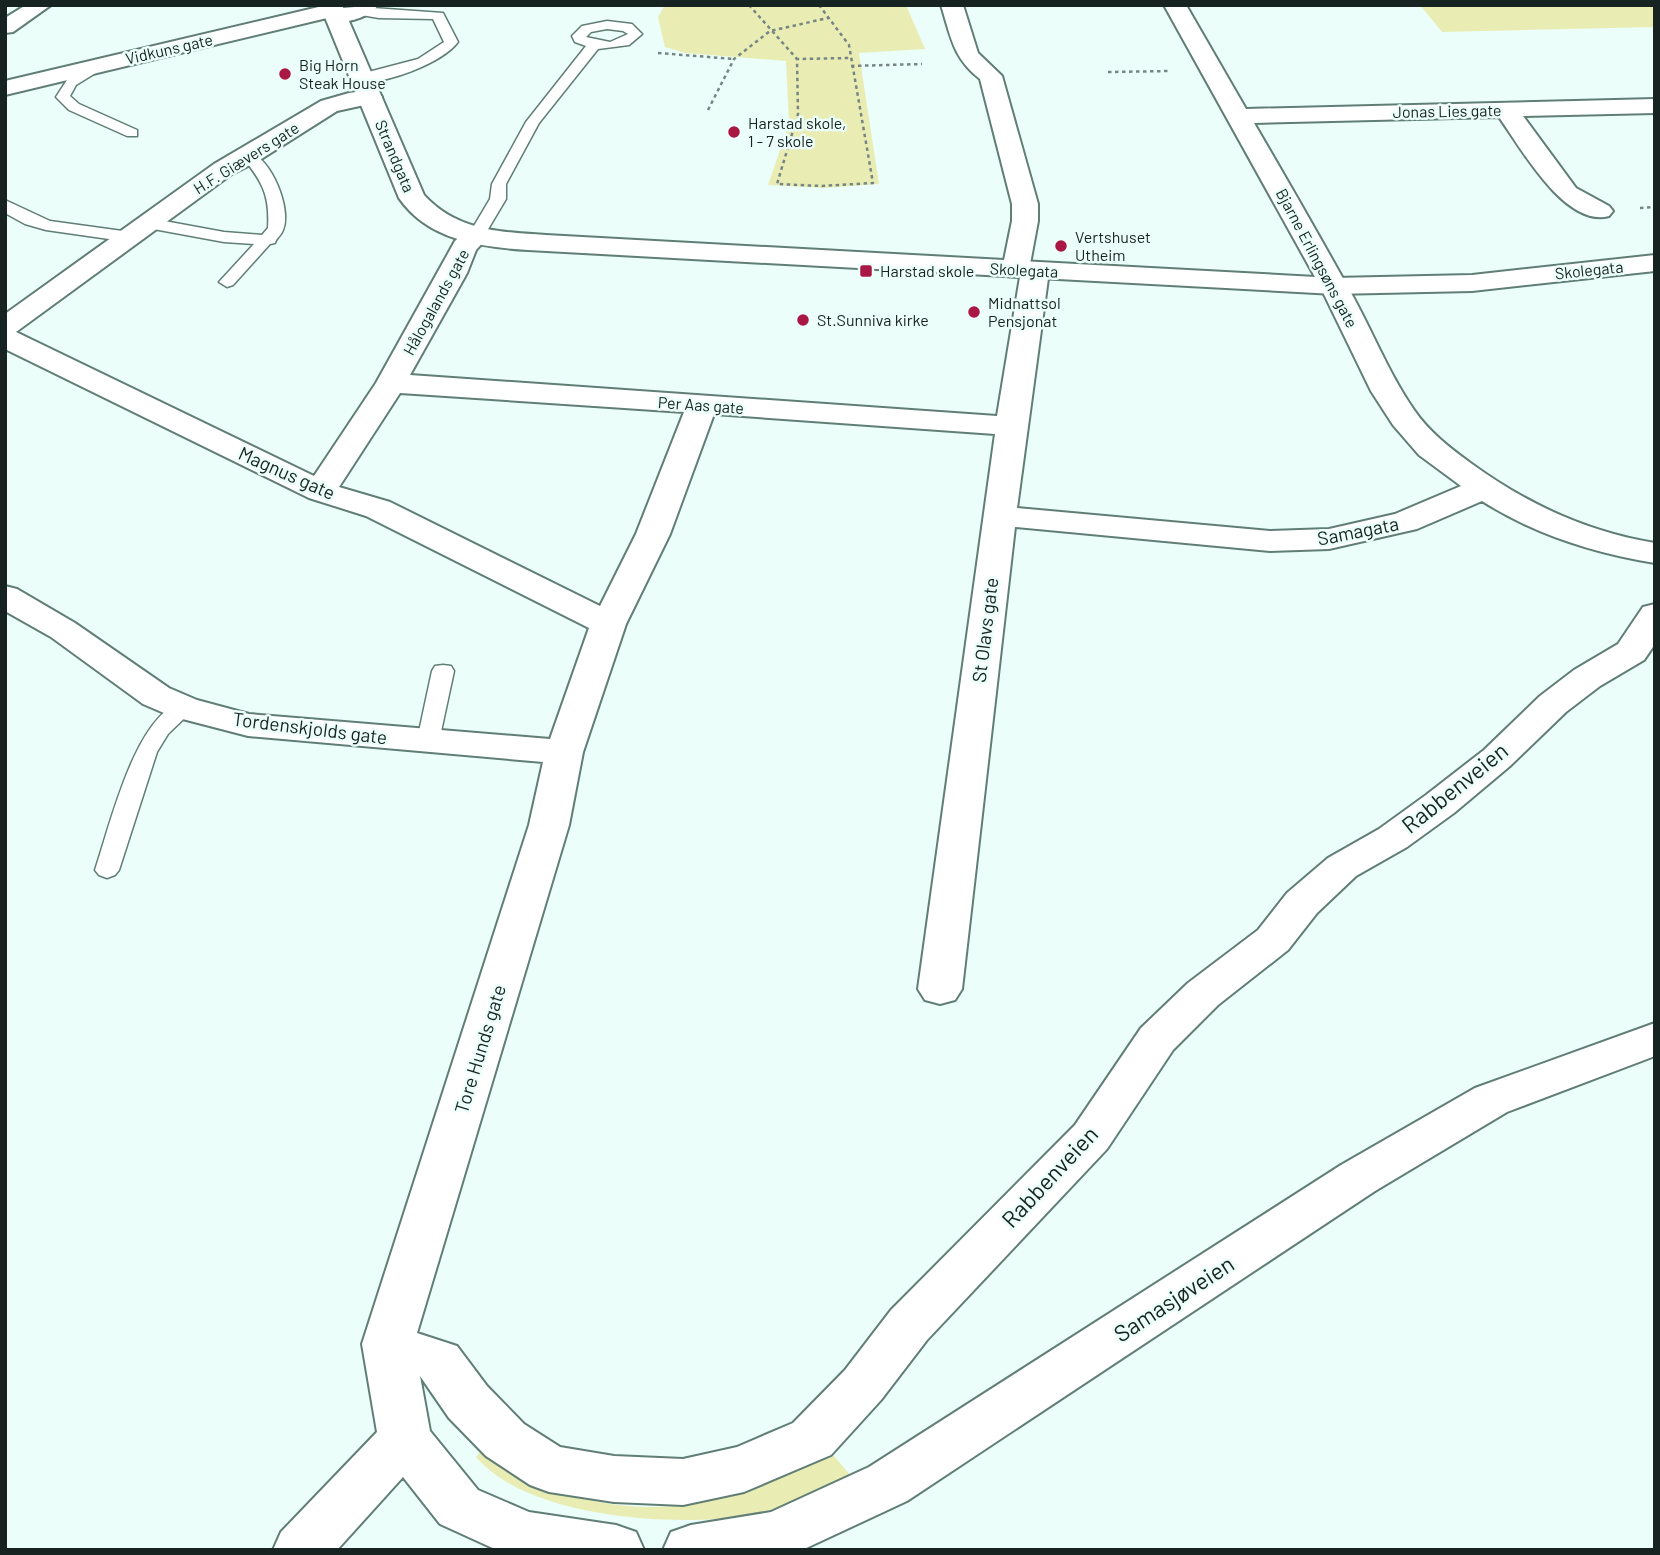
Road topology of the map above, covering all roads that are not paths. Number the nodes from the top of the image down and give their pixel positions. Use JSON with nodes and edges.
{"nodes":[{"id":1,"x":41,"y":5,"type":"edge"},
{"id":2,"x":952,"y":5,"type":"edge"},
{"id":3,"x":1175,"y":5,"type":"edge"},
{"id":4,"x":346,"y":9,"type":"edge"},
{"id":5,"x":5,"y":27,"type":"edge"},
{"id":6,"x":594,"y":44,"type":"junction"},
{"id":7,"x":97,"y":66,"type":"junction"},
{"id":8,"x":5,"y":88,"type":"edge"},
{"id":9,"x":366,"y":88,"type":"junction"},
{"id":10,"x":1655,"y":106,"type":"edge"},
{"id":11,"x":1506,"y":110,"type":"junction"},
{"id":12,"x":1240,"y":116,"type":"junction"},
{"id":13,"x":132,"y":133,"type":"dead end"},
{"id":14,"x":249,"y":156,"type":"junction"},
{"id":15,"x":5,"y":205,"type":"edge"},
{"id":16,"x":1600,"y":211,"type":"dead end"},
{"id":17,"x":139,"y":230,"type":"junction"},
{"id":18,"x":476,"y":236,"type":"junction"},
{"id":19,"x":269,"y":240,"type":"junction"},
{"id":20,"x":1655,"y":263,"type":"edge"},
{"id":21,"x":1026,"y":270,"type":"junction"},
{"id":22,"x":227,"y":282,"type":"dead end"},
{"id":23,"x":1334,"y":286,"type":"junction"},
{"id":24,"x":5,"y":327,"type":"edge"},
{"id":25,"x":5,"y":338,"type":"edge"},
{"id":26,"x":391,"y":383,"type":"junction"},
{"id":27,"x":702,"y":405,"type":"junction"},
{"id":28,"x":1011,"y":426,"type":"junction"},
{"id":29,"x":1484,"y":488,"type":"junction"},
{"id":30,"x":320,"y":491,"type":"junction"},
{"id":31,"x":1000,"y":516,"type":"junction"},
{"id":32,"x":1655,"y":553,"type":"edge"},
{"id":33,"x":5,"y":596,"type":"edge"},
{"id":34,"x":1655,"y":614,"type":"edge"},
{"id":35,"x":608,"y":624,"type":"junction"},
{"id":36,"x":443,"y":671,"type":"dead end"},
{"id":37,"x":184,"y":708,"type":"junction"},
{"id":38,"x":428,"y":741,"type":"junction"},
{"id":39,"x":564,"y":752,"type":"junction"},
{"id":40,"x":107,"y":870,"type":"dead end"},
{"id":41,"x":940,"y":989,"type":"dead end"},
{"id":42,"x":1655,"y":1038,"type":"edge"},
{"id":43,"x":388,"y":1344,"type":"junction"},
{"id":44,"x":405,"y":1439,"type":"junction"},
{"id":45,"x":302,"y":1550,"type":"edge"},
{"id":46,"x":616,"y":1550,"type":"edge"},
{"id":47,"x":691,"y":1550,"type":"edge"}],
"edges":[{"from":1,"to":5,"type":"main road"},
{"from":2,"to":21,"type":"main road","name":"St Olavs gate"},
{"from":3,"to":12,"type":"main road","name":"Bjarne Erlingsøns gate"},
{"from":4,"to":7,"type":"main road","name":"Vidkuns gate"},
{"from":4,"to":9,"type":"main road","name":"Strandgata"},
{"from":4,"to":9,"type":"lane"},
{"from":6,"to":6,"type":"lane"},
{"from":6,"to":18,"type":"lane","name":"Hålogalands gate"},
{"from":7,"to":8,"type":"main road","name":"Vidkuns gate"},
{"from":7,"to":13,"type":"lane"},
{"from":9,"to":14,"type":"main road","name":"H.F. Giævers gate"},
{"from":9,"to":18,"type":"main road","name":"Strandgata"},
{"from":10,"to":11,"type":"main road","name":"Jonas Lies gate"},
{"from":11,"to":12,"type":"main road","name":"Jonas Lies gate"},
{"from":11,"to":16,"type":"main road"},
{"from":12,"to":23,"type":"main road","name":"Bjarne Erlingsøns gate"},
{"from":14,"to":17,"type":"main road","name":"H.F. Giævers gate"},
{"from":14,"to":19,"type":"lane"},
{"from":15,"to":17,"type":"lane"},
{"from":17,"to":19,"type":"lane"},
{"from":17,"to":24,"type":"main road","name":"H.F. Giævers gate"},
{"from":18,"to":21,"type":"main road","name":"Skolegata"},
{"from":18,"to":26,"type":"main road","name":"Hålogalands gate"},
{"from":19,"to":22,"type":"lane"},
{"from":20,"to":23,"type":"main road","name":"Skolegata"},
{"from":21,"to":23,"type":"main road","name":"Skolegata"},
{"from":21,"to":28,"type":"main road","name":"St Olavs gate"},
{"from":23,"to":29,"type":"main road","name":"Bjarne Erlingsøns gate"},
{"from":25,"to":30,"type":"main road","name":"Magnus gate"},
{"from":26,"to":27,"type":"main road","name":"Per Aas gate"},
{"from":26,"to":30,"type":"main road","name":"Hålogalands gate"},
{"from":27,"to":28,"type":"main road","name":"Per Aas gate"},
{"from":27,"to":35,"type":"main road","name":"Tore Hunds gate"},
{"from":28,"to":31,"type":"main road","name":"St Olavs gate"},
{"from":29,"to":31,"type":"main road","name":"Samagata"},
{"from":29,"to":32,"type":"main road"},
{"from":30,"to":35,"type":"main road","name":"Magnus gate"},
{"from":31,"to":41,"type":"main road","name":"St Olavs gate"},
{"from":33,"to":37,"type":"main road","name":"Tordenskjolds gate"},
{"from":34,"to":43,"type":"main road","name":"Rabbenveien"},
{"from":35,"to":39,"type":"main road","name":"Tore Hunds gate"},
{"from":36,"to":38,"type":"lane"},
{"from":37,"to":38,"type":"main road","name":"Tordenskjolds gate"},
{"from":37,"to":40,"type":"lane"},
{"from":38,"to":39,"type":"main road","name":"Tordenskjolds gate"},
{"from":39,"to":43,"type":"main road","name":"Tore Hunds gate"},
{"from":42,"to":47,"type":"main road","name":"Samasjøveien"},
{"from":43,"to":44,"type":"main road"},
{"from":44,"to":45,"type":"main road"},
{"from":44,"to":46,"type":"main road"}]}
